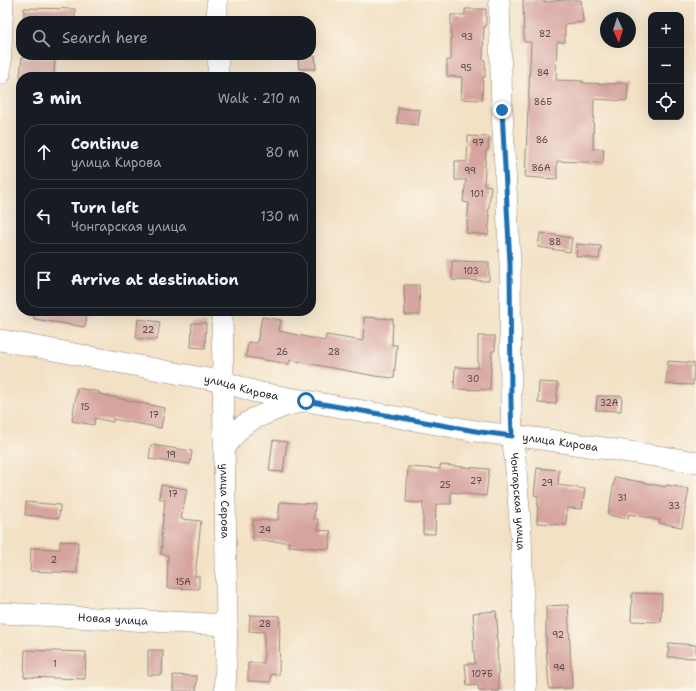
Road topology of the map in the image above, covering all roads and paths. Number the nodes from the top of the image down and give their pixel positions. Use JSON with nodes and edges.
{"nodes":[{"id":1,"x":3,"y":0,"type":"edge"},
{"id":2,"x":217,"y":0,"type":"edge"},
{"id":3,"x":499,"y":0,"type":"edge"},
{"id":4,"x":217,"y":16,"type":"edge"},
{"id":5,"x":218,"y":60,"type":"edge"},
{"id":6,"x":218,"y":72,"type":"edge"},
{"id":7,"x":0,"y":74,"type":"edge"},
{"id":8,"x":222,"y":316,"type":"edge"},
{"id":9,"x":0,"y":340,"type":"edge"},
{"id":10,"x":224,"y":382,"type":"junction"},
{"id":11,"x":306,"y":401,"type":"junction"},
{"id":12,"x":512,"y":436,"type":"junction"},
{"id":13,"x":224,"y":447,"type":"junction"},
{"id":14,"x":696,"y":462,"type":"edge"},
{"id":15,"x":0,"y":612,"type":"edge"},
{"id":16,"x":227,"y":625,"type":"junction"},
{"id":17,"x":225,"y":691,"type":"edge"},
{"id":18,"x":526,"y":691,"type":"edge"}],
"edges":[{"from":1,"to":7,"type":"street"},
{"from":2,"to":4,"type":"street"},
{"from":3,"to":12,"type":"street","name":"Чонгарская улица"},
{"from":5,"to":6,"type":"street"},
{"from":8,"to":10,"type":"street","name":"улица Серова"},
{"from":9,"to":10,"type":"street","name":"улица Кирова"},
{"from":10,"to":11,"type":"street","name":"улица Кирова"},
{"from":10,"to":13,"type":"street","name":"улица Серова"},
{"from":11,"to":12,"type":"street","name":"улица Кирова"},
{"from":11,"to":13,"type":"street"},
{"from":12,"to":14,"type":"street","name":"улица Кирова"},
{"from":12,"to":18,"type":"street","name":"Чонгарская улица"},
{"from":13,"to":16,"type":"street","name":"улица Серова"},
{"from":15,"to":16,"type":"street","name":"Новая улица"},
{"from":16,"to":17,"type":"street","name":"улица Серова"}]}
